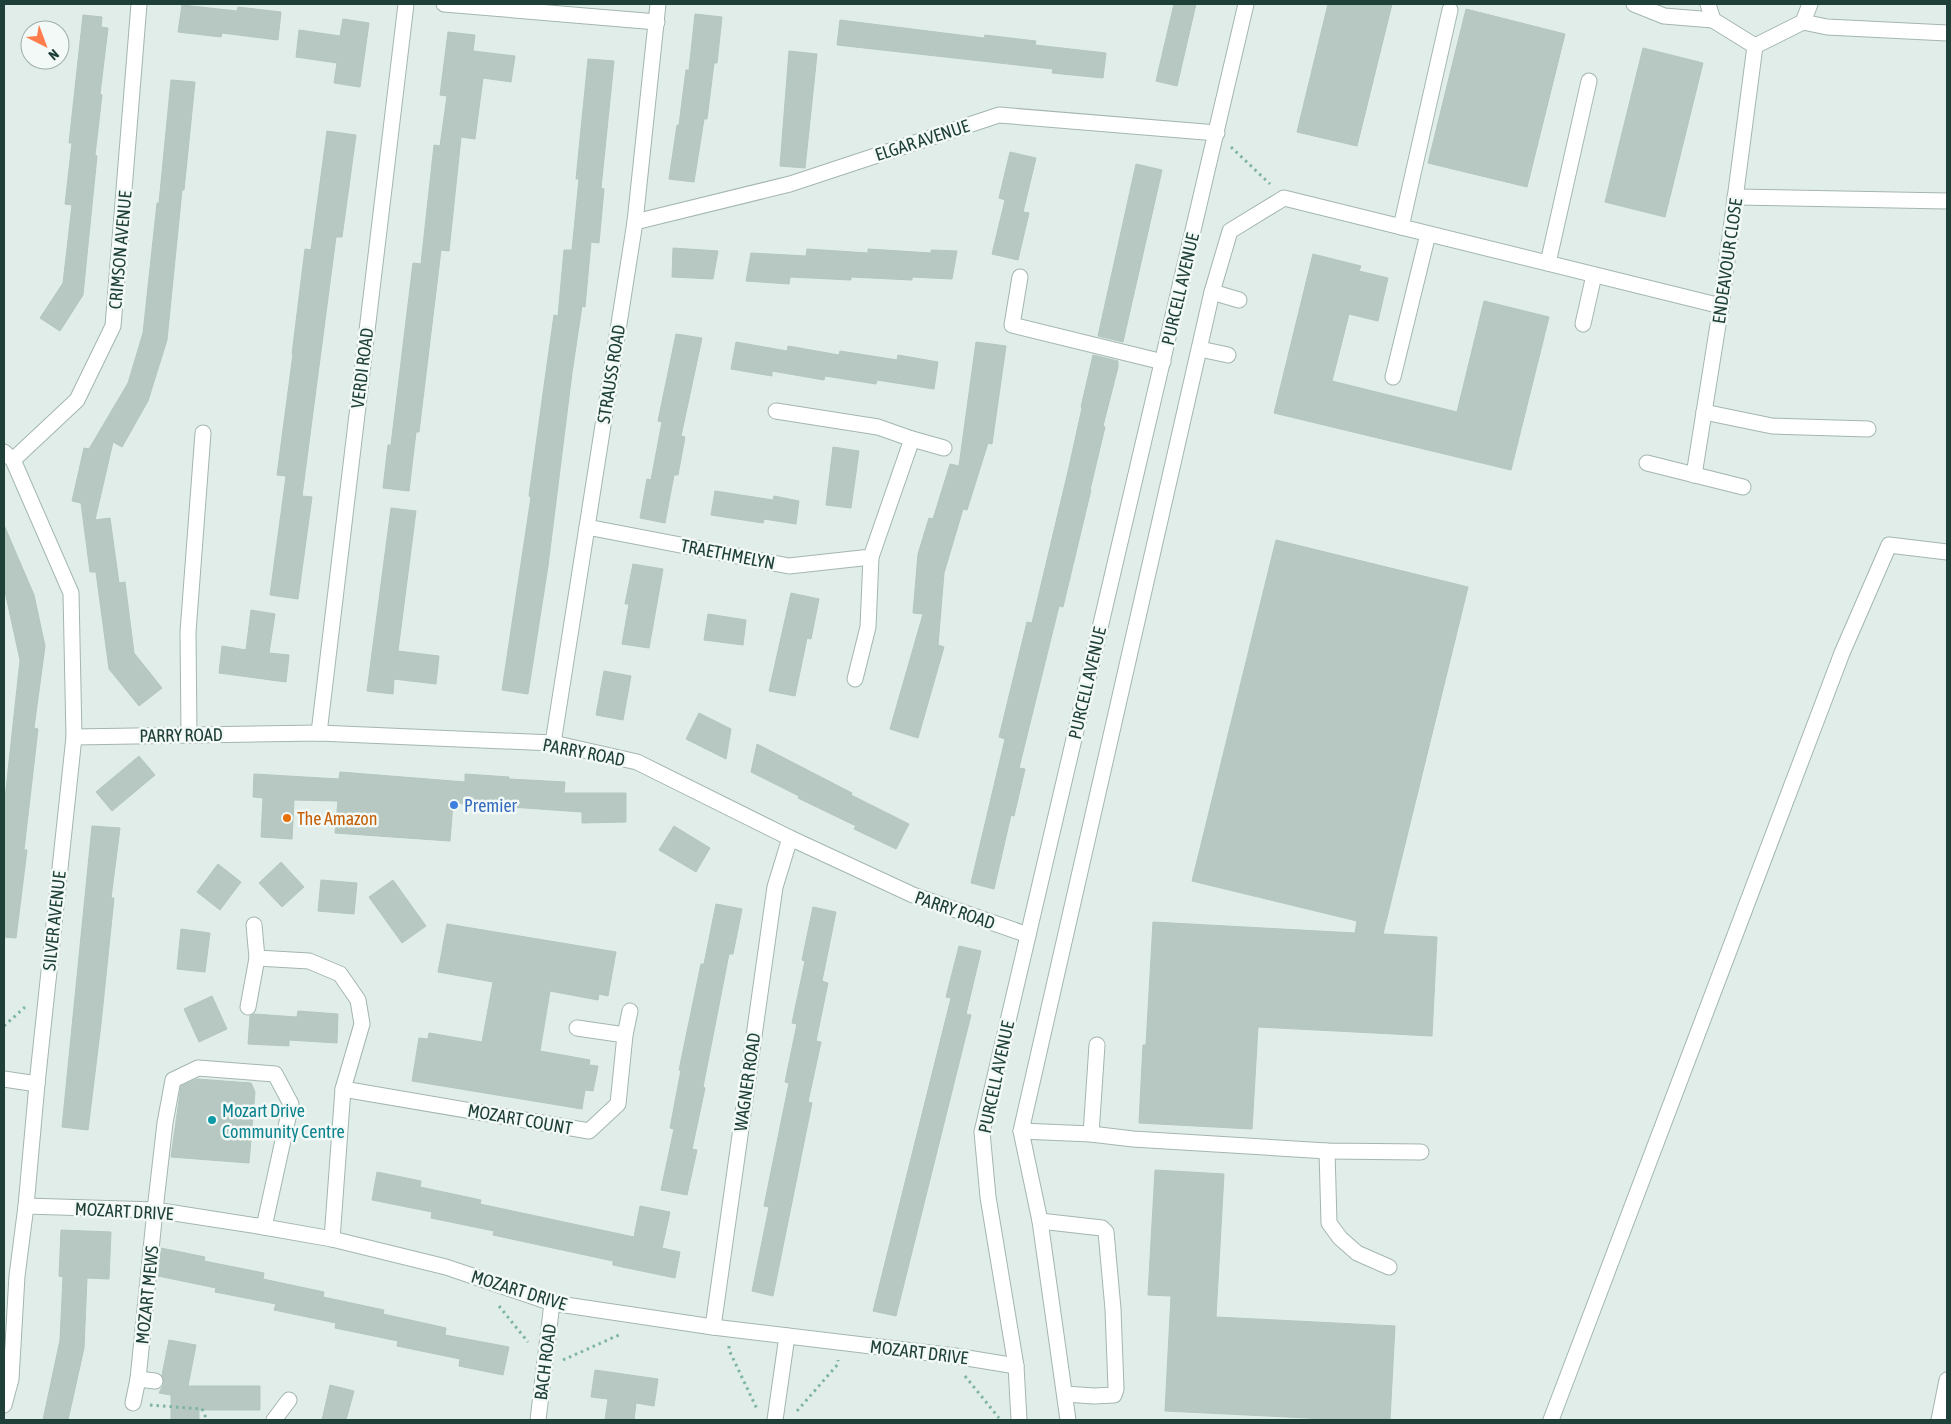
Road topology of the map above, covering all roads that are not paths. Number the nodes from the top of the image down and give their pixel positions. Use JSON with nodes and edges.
{"nodes":[{"id":1,"x":139,"y":4,"type":"edge"},
{"id":2,"x":406,"y":4,"type":"edge"},
{"id":3,"x":444,"y":4,"type":"edge"},
{"id":4,"x":658,"y":4,"type":"edge"},
{"id":5,"x":1246,"y":4,"type":"edge"},
{"id":6,"x":1634,"y":4,"type":"edge"},
{"id":7,"x":1708,"y":4,"type":"edge"},
{"id":8,"x":1810,"y":4,"type":"edge"},
{"id":9,"x":1450,"y":10,"type":"dead end"},
{"id":10,"x":1713,"y":20,"type":"junction"},
{"id":11,"x":657,"y":22,"type":"junction"},
{"id":12,"x":1803,"y":22,"type":"junction"},
{"id":13,"x":1947,"y":33,"type":"edge"},
{"id":14,"x":1755,"y":46,"type":"junction"},
{"id":15,"x":1589,"y":81,"type":"dead end"},
{"id":16,"x":1216,"y":133,"type":"junction"},
{"id":17,"x":1735,"y":197,"type":"junction"},
{"id":18,"x":1947,"y":201,"type":"edge"},
{"id":19,"x":635,"y":222,"type":"junction"},
{"id":20,"x":1400,"y":227,"type":"junction"},
{"id":21,"x":1428,"y":234,"type":"junction"},
{"id":22,"x":1548,"y":263,"type":"junction"},
{"id":23,"x":1594,"y":275,"type":"junction"},
{"id":24,"x":1020,"y":277,"type":"dead end"},
{"id":25,"x":1212,"y":292,"type":"junction"},
{"id":26,"x":1239,"y":300,"type":"dead end"},
{"id":27,"x":1721,"y":306,"type":"junction"},
{"id":28,"x":1583,"y":324,"type":"dead end"},
{"id":29,"x":1200,"y":348,"type":"junction"},
{"id":30,"x":1228,"y":355,"type":"dead end"},
{"id":31,"x":1163,"y":362,"type":"junction"},
{"id":32,"x":1393,"y":377,"type":"dead end"},
{"id":33,"x":776,"y":411,"type":"dead end"},
{"id":34,"x":1704,"y":412,"type":"junction"},
{"id":35,"x":1868,"y":429,"type":"dead end"},
{"id":36,"x":203,"y":433,"type":"dead end"},
{"id":37,"x":912,"y":439,"type":"junction"},
{"id":38,"x":944,"y":448,"type":"dead end"},
{"id":39,"x":9,"y":456,"type":"edge"},
{"id":40,"x":1647,"y":463,"type":"dead end"},
{"id":41,"x":1694,"y":475,"type":"junction"},
{"id":42,"x":1743,"y":487,"type":"dead end"},
{"id":43,"x":587,"y":527,"type":"junction"},
{"id":44,"x":1947,"y":552,"type":"edge"},
{"id":45,"x":871,"y":557,"type":"junction"},
{"id":46,"x":855,"y":679,"type":"dead end"},
{"id":47,"x":318,"y":733,"type":"junction"},
{"id":48,"x":189,"y":735,"type":"junction"},
{"id":49,"x":74,"y":737,"type":"junction"},
{"id":50,"x":553,"y":743,"type":"junction"},
{"id":51,"x":790,"y":838,"type":"junction"},
{"id":52,"x":254,"y":925,"type":"dead end"},
{"id":53,"x":1028,"y":935,"type":"junction"},
{"id":54,"x":257,"y":958,"type":"junction"},
{"id":55,"x":248,"y":1007,"type":"dead end"},
{"id":56,"x":630,"y":1011,"type":"dead end"},
{"id":57,"x":577,"y":1028,"type":"dead end"},
{"id":58,"x":624,"y":1035,"type":"junction"},
{"id":59,"x":1097,"y":1045,"type":"dead end"},
{"id":60,"x":4,"y":1078,"type":"edge"},
{"id":61,"x":37,"y":1084,"type":"junction"},
{"id":62,"x":343,"y":1089,"type":"junction"},
{"id":63,"x":1022,"y":1131,"type":"junction"},
{"id":64,"x":1091,"y":1134,"type":"junction"},
{"id":65,"x":1327,"y":1151,"type":"junction"},
{"id":66,"x":1421,"y":1152,"type":"dead end"},
{"id":67,"x":26,"y":1206,"type":"junction"},
{"id":68,"x":155,"y":1210,"type":"junction"},
{"id":69,"x":1040,"y":1221,"type":"junction"},
{"id":70,"x":264,"y":1227,"type":"junction"},
{"id":71,"x":332,"y":1239,"type":"junction"},
{"id":72,"x":1389,"y":1267,"type":"dead end"},
{"id":73,"x":552,"y":1303,"type":"junction"},
{"id":74,"x":713,"y":1327,"type":"junction"},
{"id":75,"x":787,"y":1336,"type":"junction"},
{"id":76,"x":1016,"y":1366,"type":"junction"},
{"id":77,"x":7,"y":1378,"type":"edge"},
{"id":78,"x":138,"y":1379,"type":"junction"},
{"id":79,"x":1947,"y":1380,"type":"edge"},
{"id":80,"x":155,"y":1381,"type":"dead end"},
{"id":81,"x":1065,"y":1394,"type":"junction"},
{"id":82,"x":289,"y":1400,"type":"dead end"},
{"id":83,"x":133,"y":1404,"type":"road end"},
{"id":84,"x":4,"y":1405,"type":"edge"},
{"id":85,"x":274,"y":1420,"type":"edge"},
{"id":86,"x":538,"y":1420,"type":"edge"},
{"id":87,"x":775,"y":1420,"type":"edge"},
{"id":88,"x":1019,"y":1420,"type":"edge"},
{"id":89,"x":1068,"y":1420,"type":"edge"},
{"id":90,"x":1551,"y":1420,"type":"edge"},
{"id":91,"x":1938,"y":1420,"type":"edge"}],
"edges":[{"from":1,"to":39,"type":"street","name":"CRIMSON AVENUE"},
{"from":2,"to":47,"type":"street","name":"VERDI ROAD"},
{"from":3,"to":11,"type":"street"},
{"from":4,"to":11,"type":"street","name":"STRAUSS ROAD"},
{"from":5,"to":16,"type":"street","name":"PURCELL AVENUE"},
{"from":6,"to":10,"type":"street"},
{"from":7,"to":10,"type":"street"},
{"from":8,"to":12,"type":"street"},
{"from":9,"to":20,"type":"street"},
{"from":10,"to":14,"type":"street"},
{"from":11,"to":19,"type":"street","name":"STRAUSS ROAD"},
{"from":12,"to":13,"type":"street"},
{"from":12,"to":14,"type":"street"},
{"from":14,"to":17,"type":"street","name":"ENDEAVOUR CLOSE"},
{"from":15,"to":22,"type":"street"},
{"from":16,"to":19,"type":"street","name":"ELGAR AVENUE"},
{"from":16,"to":31,"type":"street","name":"PURCELL AVENUE"},
{"from":17,"to":18,"type":"street"},
{"from":17,"to":27,"type":"street","name":"ENDEAVOUR CLOSE"},
{"from":19,"to":43,"type":"street","name":"STRAUSS ROAD"},
{"from":20,"to":21,"type":"street"},
{"from":20,"to":25,"type":"street"},
{"from":21,"to":22,"type":"street"},
{"from":21,"to":32,"type":"street"},
{"from":22,"to":23,"type":"street"},
{"from":23,"to":27,"type":"street"},
{"from":23,"to":28,"type":"street"},
{"from":24,"to":31,"type":"street"},
{"from":25,"to":26,"type":"street"},
{"from":25,"to":29,"type":"street"},
{"from":27,"to":34,"type":"street","name":"ENDEAVOUR CLOSE"},
{"from":29,"to":30,"type":"street"},
{"from":29,"to":63,"type":"street"},
{"from":31,"to":53,"type":"street","name":"PURCELL AVENUE"},
{"from":33,"to":37,"type":"street"},
{"from":34,"to":35,"type":"street"},
{"from":34,"to":41,"type":"street","name":"ENDEAVOUR CLOSE"},
{"from":36,"to":48,"type":"street"},
{"from":37,"to":38,"type":"street"},
{"from":37,"to":45,"type":"street"},
{"from":39,"to":49,"type":"street","name":"SILVER AVENUE"},
{"from":40,"to":41,"type":"street"},
{"from":41,"to":42,"type":"street"},
{"from":43,"to":45,"type":"street","name":"TRAETHMELYN"},
{"from":43,"to":50,"type":"street","name":"STRAUSS ROAD"},
{"from":44,"to":90,"type":"street"},
{"from":45,"to":46,"type":"street"},
{"from":47,"to":48,"type":"street","name":"PARRY ROAD"},
{"from":47,"to":50,"type":"street","name":"PARRY ROAD"},
{"from":48,"to":49,"type":"street","name":"PARRY ROAD"},
{"from":49,"to":61,"type":"street","name":"SILVER AVENUE"},
{"from":50,"to":51,"type":"street","name":"PARRY ROAD"},
{"from":51,"to":53,"type":"street","name":"PARRY ROAD"},
{"from":51,"to":74,"type":"street","name":"WAGNER ROAD"},
{"from":52,"to":54,"type":"street"},
{"from":53,"to":76,"type":"street","name":"PURCELL AVENUE"},
{"from":54,"to":55,"type":"street"},
{"from":54,"to":62,"type":"street"},
{"from":56,"to":58,"type":"street","name":"MOZART COUNT"},
{"from":57,"to":58,"type":"street"},
{"from":58,"to":62,"type":"street","name":"MOZART COUNT"},
{"from":59,"to":64,"type":"street"},
{"from":60,"to":61,"type":"street"},
{"from":61,"to":67,"type":"street","name":"SILVER AVENUE"},
{"from":62,"to":71,"type":"street"},
{"from":63,"to":64,"type":"street"},
{"from":63,"to":69,"type":"street"},
{"from":64,"to":65,"type":"street"},
{"from":65,"to":66,"type":"street"},
{"from":65,"to":72,"type":"street"},
{"from":67,"to":68,"type":"street","name":"MOZART DRIVE"},
{"from":67,"to":77,"type":"street","name":"SILVER AVENUE"},
{"from":68,"to":70,"type":"street","name":"MOZART DRIVE"},
{"from":68,"to":70,"type":"street","name":"MOZART MEWS"},
{"from":68,"to":78,"type":"street","name":"MOZART MEWS"},
{"from":69,"to":81,"type":"street"},
{"from":69,"to":81,"type":"street"},
{"from":70,"to":71,"type":"street","name":"MOZART DRIVE"},
{"from":71,"to":73,"type":"street","name":"MOZART DRIVE"},
{"from":73,"to":74,"type":"street","name":"MOZART DRIVE"},
{"from":73,"to":86,"type":"street","name":"BACH ROAD"},
{"from":74,"to":75,"type":"street","name":"MOZART DRIVE"},
{"from":75,"to":76,"type":"street","name":"MOZART DRIVE"},
{"from":75,"to":87,"type":"street"},
{"from":76,"to":88,"type":"street","name":"PURCELL AVENUE"},
{"from":77,"to":84,"type":"street","name":"SILVER AVENUE"},
{"from":78,"to":80,"type":"street"},
{"from":78,"to":83,"type":"street","name":"MOZART MEWS"},
{"from":79,"to":91,"type":"street"},
{"from":81,"to":89,"type":"street"},
{"from":82,"to":85,"type":"street"}]}
